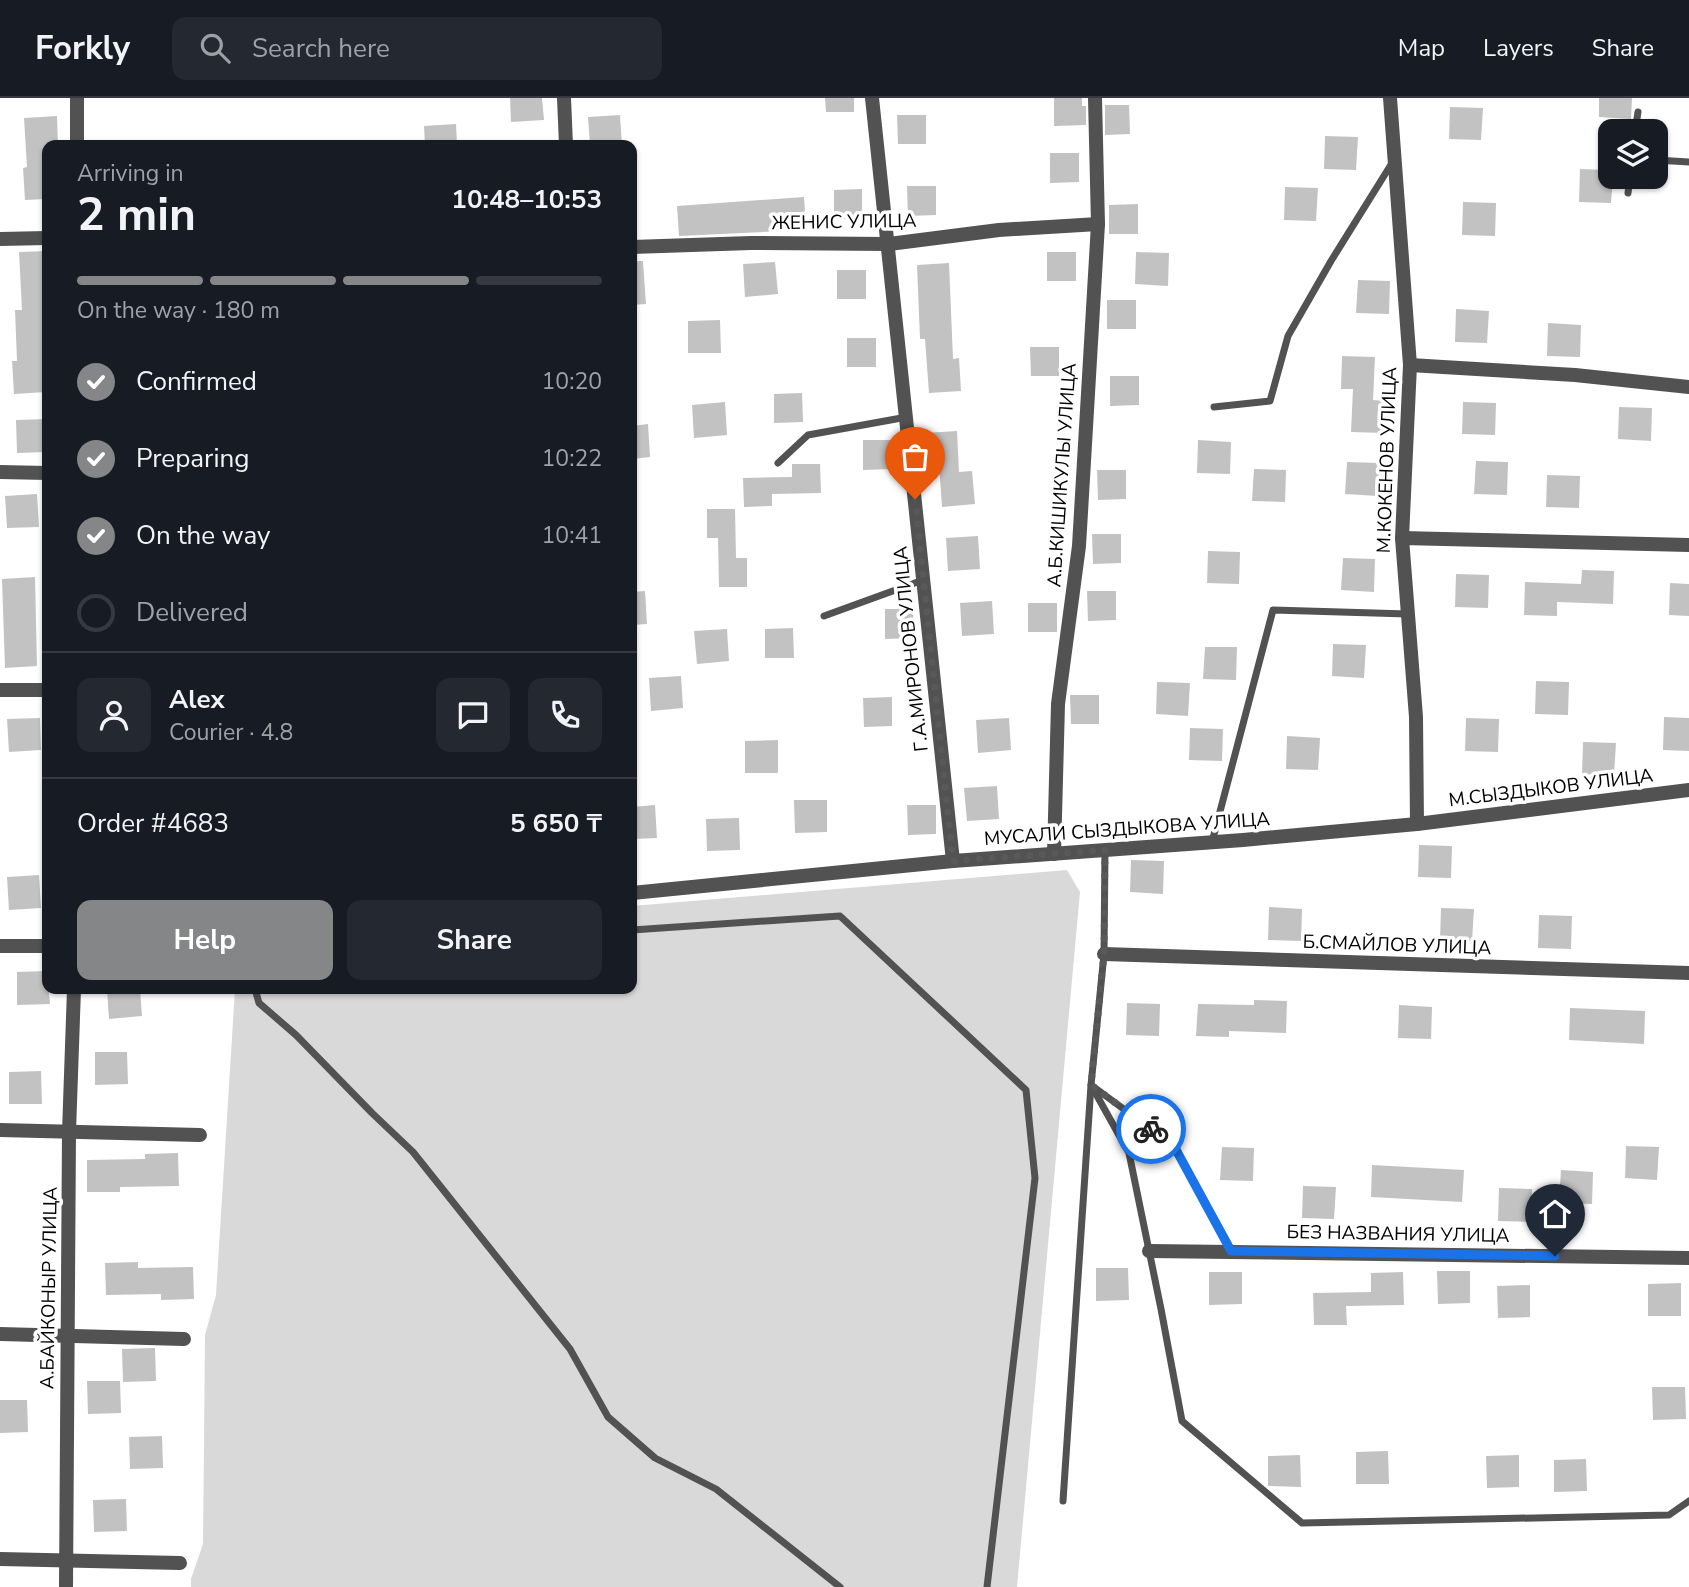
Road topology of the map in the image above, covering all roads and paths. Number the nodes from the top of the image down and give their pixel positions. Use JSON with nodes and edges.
{"nodes":[{"id":1,"x":77,"y":98,"type":"edge"},
{"id":2,"x":564,"y":98,"type":"edge"},
{"id":3,"x":872,"y":98,"type":"edge"},
{"id":4,"x":1095,"y":98,"type":"edge"},
{"id":5,"x":1390,"y":98,"type":"edge"},
{"id":6,"x":1638,"y":112,"type":"dead end"},
{"id":7,"x":1637,"y":119,"type":"edge"},
{"id":8,"x":78,"y":140,"type":"edge"},
{"id":9,"x":566,"y":140,"type":"edge"},
{"id":10,"x":1394,"y":160,"type":"junction"},
{"id":11,"x":1668,"y":161,"type":"edge"},
{"id":12,"x":1689,"y":162,"type":"edge"},
{"id":13,"x":1628,"y":189,"type":"edge"},
{"id":14,"x":1628,"y":193,"type":"dead end"},
{"id":15,"x":1098,"y":223,"type":"junction"},
{"id":16,"x":42,"y":238,"type":"edge"},
{"id":17,"x":0,"y":239,"type":"edge"},
{"id":18,"x":889,"y":244,"type":"junction"},
{"id":19,"x":637,"y":247,"type":"edge"},
{"id":20,"x":1410,"y":365,"type":"junction"},
{"id":21,"x":1689,"y":387,"type":"edge"},
{"id":22,"x":1214,"y":407,"type":"dead end"},
{"id":23,"x":907,"y":418,"type":"junction"},
{"id":24,"x":778,"y":463,"type":"dead end"},
{"id":25,"x":0,"y":472,"type":"edge"},
{"id":26,"x":42,"y":472,"type":"edge"},
{"id":27,"x":1402,"y":538,"type":"junction"},
{"id":28,"x":1689,"y":545,"type":"edge"},
{"id":29,"x":923,"y":580,"type":"junction"},
{"id":30,"x":1408,"y":614,"type":"junction"},
{"id":31,"x":824,"y":616,"type":"dead end"},
{"id":32,"x":0,"y":690,"type":"edge"},
{"id":33,"x":42,"y":690,"type":"edge"},
{"id":34,"x":1689,"y":790,"type":"edge"},
{"id":35,"x":1417,"y":824,"type":"junction"},
{"id":36,"x":1211,"y":842,"type":"junction"},
{"id":37,"x":1105,"y":850,"type":"junction"},
{"id":38,"x":1054,"y":854,"type":"junction"},
{"id":39,"x":953,"y":861,"type":"junction"},
{"id":40,"x":637,"y":893,"type":"edge"},
{"id":41,"x":637,"y":930,"type":"edge"},
{"id":42,"x":0,"y":946,"type":"edge"},
{"id":43,"x":42,"y":946,"type":"edge"},
{"id":44,"x":1104,"y":954,"type":"junction"},
{"id":45,"x":1689,"y":973,"type":"edge"},
{"id":46,"x":74,"y":994,"type":"edge"},
{"id":47,"x":256,"y":994,"type":"edge"},
{"id":48,"x":1091,"y":1085,"type":"junction"},
{"id":49,"x":0,"y":1130,"type":"edge"},
{"id":50,"x":69,"y":1132,"type":"junction"},
{"id":51,"x":200,"y":1135,"type":"dead end"},
{"id":52,"x":1149,"y":1251,"type":"junction"},
{"id":53,"x":1231,"y":1251,"type":"junction"},
{"id":54,"x":1689,"y":1258,"type":"edge"},
{"id":55,"x":0,"y":1334,"type":"edge"},
{"id":56,"x":67,"y":1335,"type":"junction"},
{"id":57,"x":184,"y":1339,"type":"dead end"},
{"id":58,"x":1063,"y":1501,"type":"dead end"},
{"id":59,"x":1689,"y":1501,"type":"edge"},
{"id":60,"x":0,"y":1559,"type":"edge"},
{"id":61,"x":65,"y":1561,"type":"junction"},
{"id":62,"x":180,"y":1563,"type":"dead end"},
{"id":63,"x":66,"y":1587,"type":"edge"},
{"id":64,"x":840,"y":1587,"type":"edge"},
{"id":65,"x":987,"y":1587,"type":"edge"}],
"edges":[{"from":1,"to":8,"type":"street"},
{"from":2,"to":9,"type":"street"},
{"from":3,"to":18,"type":"street","name":"Г.А.МИРОНОВ УЛИЦА"},
{"from":4,"to":15,"type":"street","name":"А.Б.КИШИКУЛЫ УЛИЦА"},
{"from":5,"to":10,"type":"street","name":"М.КОКЕНОВ УЛИЦА"},
{"from":6,"to":7,"type":"lane"},
{"from":10,"to":20,"type":"street","name":"М.КОКЕНОВ УЛИЦА"},
{"from":10,"to":22,"type":"lane"},
{"from":11,"to":12,"type":"lane"},
{"from":13,"to":14,"type":"lane"},
{"from":15,"to":18,"type":"street","name":"ЖЕНИС УЛИЦА"},
{"from":15,"to":38,"type":"street","name":"А.Б.КИШИКУЛЫ УЛИЦА"},
{"from":16,"to":17,"type":"street"},
{"from":18,"to":19,"type":"street","name":"ЖЕНИС УЛИЦА"},
{"from":18,"to":23,"type":"street","name":"Г.А.МИРОНОВ УЛИЦА"},
{"from":20,"to":21,"type":"street"},
{"from":20,"to":27,"type":"street","name":"М.КОКЕНОВ УЛИЦА"},
{"from":23,"to":24,"type":"lane"},
{"from":23,"to":29,"type":"street","name":"Г.А.МИРОНОВ УЛИЦА"},
{"from":25,"to":26,"type":"street"},
{"from":27,"to":28,"type":"street"},
{"from":27,"to":30,"type":"street","name":"М.КОКЕНОВ УЛИЦА"},
{"from":29,"to":31,"type":"lane"},
{"from":29,"to":39,"type":"street","name":"Г.А.МИРОНОВ УЛИЦА"},
{"from":30,"to":35,"type":"street","name":"М.КОКЕНОВ УЛИЦА"},
{"from":30,"to":36,"type":"lane"},
{"from":32,"to":33,"type":"street"},
{"from":34,"to":35,"type":"street","name":"М.СЫЗДЫКОВ УЛИЦА"},
{"from":35,"to":36,"type":"street","name":"МУСАЛИ СЫЗДЫКОВА УЛИЦА"},
{"from":36,"to":37,"type":"street","name":"МУСАЛИ СЫЗДЫКОВА УЛИЦА"},
{"from":37,"to":38,"type":"street","name":"МУСАЛИ СЫЗДЫКОВА УЛИЦА"},
{"from":37,"to":44,"type":"lane"},
{"from":38,"to":39,"type":"street","name":"МУСАЛИ СЫЗДЫКОВА УЛИЦА"},
{"from":39,"to":40,"type":"street","name":"МУСАЛИ СЫЗДЫКОВА УЛИЦА"},
{"from":41,"to":65,"type":"lane"},
{"from":42,"to":43,"type":"street"},
{"from":44,"to":45,"type":"street","name":"Б.СМАЙЛОВ УЛИЦА"},
{"from":44,"to":48,"type":"lane"},
{"from":46,"to":50,"type":"street","name":"А.БАЙКОНЫР УЛИЦА"},
{"from":47,"to":64,"type":"lane"},
{"from":48,"to":52,"type":"lane"},
{"from":48,"to":53,"type":"lane"},
{"from":48,"to":58,"type":"lane"},
{"from":49,"to":50,"type":"street"},
{"from":50,"to":51,"type":"street"},
{"from":50,"to":56,"type":"street","name":"А.БАЙКОНЫР УЛИЦА"},
{"from":52,"to":53,"type":"street","name":"БЕЗ НАЗВАНИЯ УЛИЦА"},
{"from":52,"to":59,"type":"lane"},
{"from":53,"to":54,"type":"street","name":"БЕЗ НАЗВАНИЯ УЛИЦА"},
{"from":55,"to":56,"type":"street"},
{"from":56,"to":57,"type":"street"},
{"from":56,"to":61,"type":"street","name":"А.БАЙКОНЫР УЛИЦА"},
{"from":60,"to":61,"type":"street"},
{"from":61,"to":62,"type":"street"},
{"from":61,"to":63,"type":"street","name":"А.БАЙКОНЫР УЛИЦА"}]}
